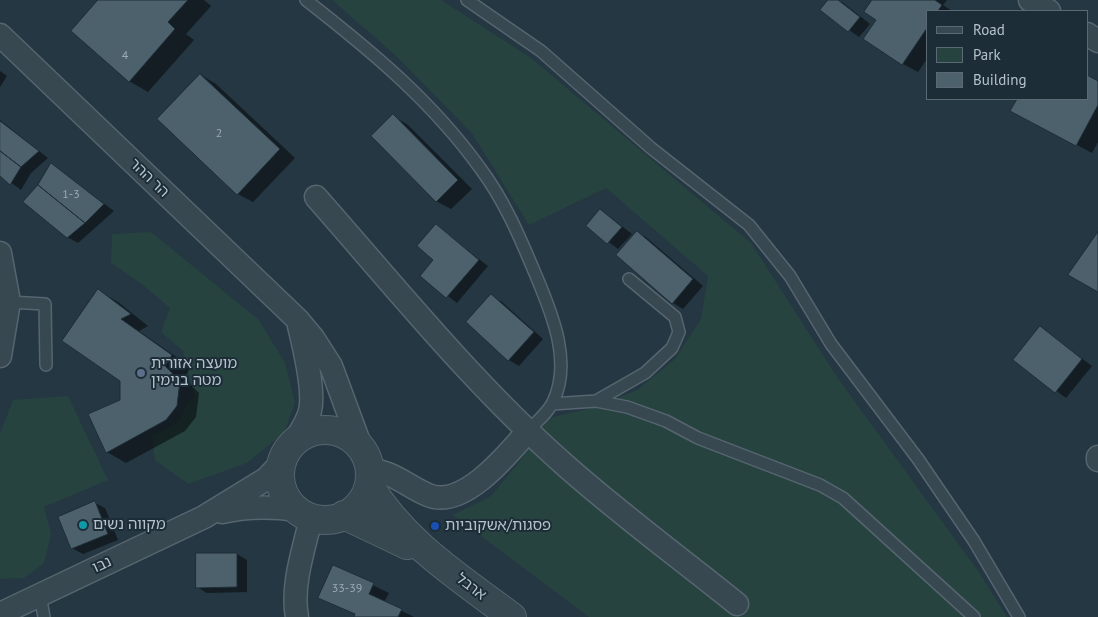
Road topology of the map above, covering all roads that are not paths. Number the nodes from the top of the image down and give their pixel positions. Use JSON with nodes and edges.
{"nodes":[{"id":1,"x":306,"y":0,"type":"edge"},
{"id":2,"x":467,"y":0,"type":"edge"},
{"id":3,"x":1030,"y":0,"type":"edge"},
{"id":4,"x":1047,"y":10,"type":"edge"},
{"id":5,"x":0,"y":35,"type":"edge"},
{"id":6,"x":316,"y":197,"type":"dead end"},
{"id":7,"x":0,"y":253,"type":"edge"},
{"id":8,"x":629,"y":279,"type":"dead end"},
{"id":9,"x":9,"y":302,"type":"junction"},
{"id":10,"x":298,"y":320,"type":"junction"},
{"id":11,"x":0,"y":356,"type":"edge"},
{"id":12,"x":46,"y":365,"type":"dead end"},
{"id":13,"x":596,"y":401,"type":"junction"},
{"id":14,"x":552,"y":404,"type":"junction"},
{"id":15,"x":528,"y":431,"type":"junction"},
{"id":16,"x":288,"y":452,"type":"junction"},
{"id":17,"x":367,"y":468,"type":"junction"},
{"id":18,"x":304,"y":514,"type":"junction"},
{"id":19,"x":344,"y":516,"type":"junction"},
{"id":20,"x":204,"y":517,"type":"junction"},
{"id":21,"x":431,"y":556,"type":"junction"},
{"id":22,"x":40,"y":595,"type":"junction"},
{"id":23,"x":737,"y":604,"type":"dead end"},
{"id":24,"x":0,"y":614,"type":"edge"},
{"id":25,"x":44,"y":617,"type":"edge"},
{"id":26,"x":297,"y":617,"type":"edge"},
{"id":27,"x":512,"y":617,"type":"edge"},
{"id":28,"x":974,"y":617,"type":"edge"},
{"id":29,"x":1019,"y":617,"type":"edge"}],
"edges":[{"from":1,"to":14,"type":"lane"},
{"from":2,"to":29,"type":"lane"},
{"from":3,"to":4,"type":"street"},
{"from":5,"to":10,"type":"street","name":"הר ההר"},
{"from":6,"to":15,"type":"street"},
{"from":7,"to":9,"type":"street"},
{"from":8,"to":13,"type":"lane"},
{"from":9,"to":11,"type":"street"},
{"from":9,"to":12,"type":"lane"},
{"from":10,"to":16,"type":"street"},
{"from":10,"to":17,"type":"street","name":"הר ההר"},
{"from":13,"to":14,"type":"lane"},
{"from":13,"to":28,"type":"lane"},
{"from":14,"to":15,"type":"lane"},
{"from":15,"to":17,"type":"street"},
{"from":15,"to":23,"type":"street"},
{"from":16,"to":17,"type":"street"},
{"from":16,"to":18,"type":"street"},
{"from":16,"to":20,"type":"street","name":"נבו"},
{"from":17,"to":19,"type":"street"},
{"from":17,"to":21,"type":"street","name":"ארבל"},
{"from":18,"to":19,"type":"street"},
{"from":18,"to":20,"type":"street","name":"נבו"},
{"from":18,"to":26,"type":"street"},
{"from":19,"to":21,"type":"street","name":"ארבל"},
{"from":20,"to":22,"type":"street","name":"נבו"},
{"from":21,"to":27,"type":"street","name":"ארבל"},
{"from":22,"to":24,"type":"street","name":"נבו"},
{"from":22,"to":25,"type":"lane"}]}
